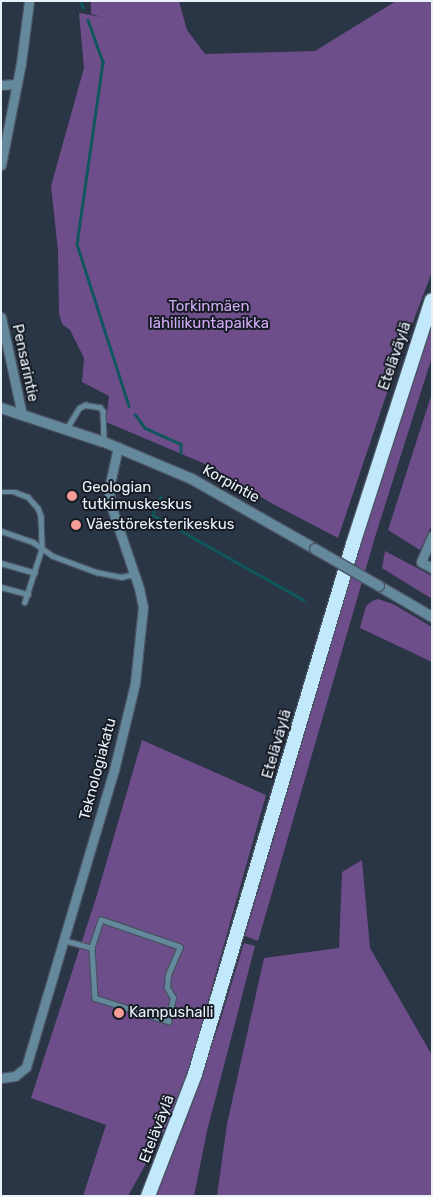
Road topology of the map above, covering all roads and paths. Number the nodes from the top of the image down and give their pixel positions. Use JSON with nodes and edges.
{"nodes":[{"id":1,"x":29,"y":1,"type":"edge"},
{"id":2,"x":16,"y":84,"type":"junction"},
{"id":3,"x":1,"y":85,"type":"edge"},
{"id":4,"x":1,"y":165,"type":"edge"},
{"id":5,"x":432,"y":300,"type":"edge"},
{"id":6,"x":1,"y":317,"type":"edge"},
{"id":7,"x":1,"y":408,"type":"edge"},
{"id":8,"x":22,"y":415,"type":"junction"},
{"id":9,"x":67,"y":428,"type":"junction"},
{"id":10,"x":104,"y":442,"type":"junction"},
{"id":11,"x":118,"y":448,"type":"junction"},
{"id":12,"x":1,"y":492,"type":"edge"},
{"id":13,"x":1,"y":532,"type":"edge"},
{"id":14,"x":432,"y":536,"type":"edge"},
{"id":15,"x":42,"y":548,"type":"junction"},
{"id":16,"x":1,"y":563,"type":"edge"},
{"id":17,"x":432,"y":568,"type":"edge"},
{"id":18,"x":34,"y":573,"type":"junction"},
{"id":19,"x":134,"y":574,"type":"junction"},
{"id":20,"x":1,"y":587,"type":"edge"},
{"id":21,"x":28,"y":594,"type":"junction"},
{"id":22,"x":25,"y":602,"type":"dead end"},
{"id":23,"x":432,"y":617,"type":"edge"},
{"id":24,"x":63,"y":940,"type":"junction"},
{"id":25,"x":92,"y":948,"type":"junction"},
{"id":26,"x":1,"y":1078,"type":"edge"},
{"id":27,"x":158,"y":1172,"type":"junction"},
{"id":28,"x":141,"y":1196,"type":"edge"},
{"id":29,"x":148,"y":1196,"type":"edge"}],
"edges":[{"from":1,"to":2,"type":"street"},
{"from":2,"to":3,"type":"street"},
{"from":2,"to":4,"type":"street"},
{"from":5,"to":27,"type":"highway","name":"Eteläväylä"},
{"from":6,"to":8,"type":"street","name":"Pensarintie"},
{"from":7,"to":8,"type":"street","name":"Korpintie"},
{"from":8,"to":9,"type":"street","name":"Korpintie"},
{"from":9,"to":10,"type":"street","name":"Korpintie"},
{"from":9,"to":10,"type":"lane"},
{"from":10,"to":11,"type":"street","name":"Korpintie"},
{"from":11,"to":19,"type":"street","name":"Teknologiakatu"},
{"from":11,"to":23,"type":"street","name":"Korpintie","bridge":true},
{"from":12,"to":15,"type":"lane"},
{"from":13,"to":15,"type":"lane"},
{"from":14,"to":17,"type":"street"},
{"from":15,"to":18,"type":"lane"},
{"from":15,"to":19,"type":"lane"},
{"from":16,"to":18,"type":"lane"},
{"from":18,"to":21,"type":"lane"},
{"from":19,"to":24,"type":"street","name":"Teknologiakatu"},
{"from":20,"to":21,"type":"lane"},
{"from":21,"to":22,"type":"lane"},
{"from":24,"to":25,"type":"lane"},
{"from":24,"to":26,"type":"street","name":"Teknologiakatu"},
{"from":25,"to":25,"type":"lane"},
{"from":27,"to":28,"type":"highway"},
{"from":27,"to":29,"type":"highway","name":"Eteläväylä"}]}
